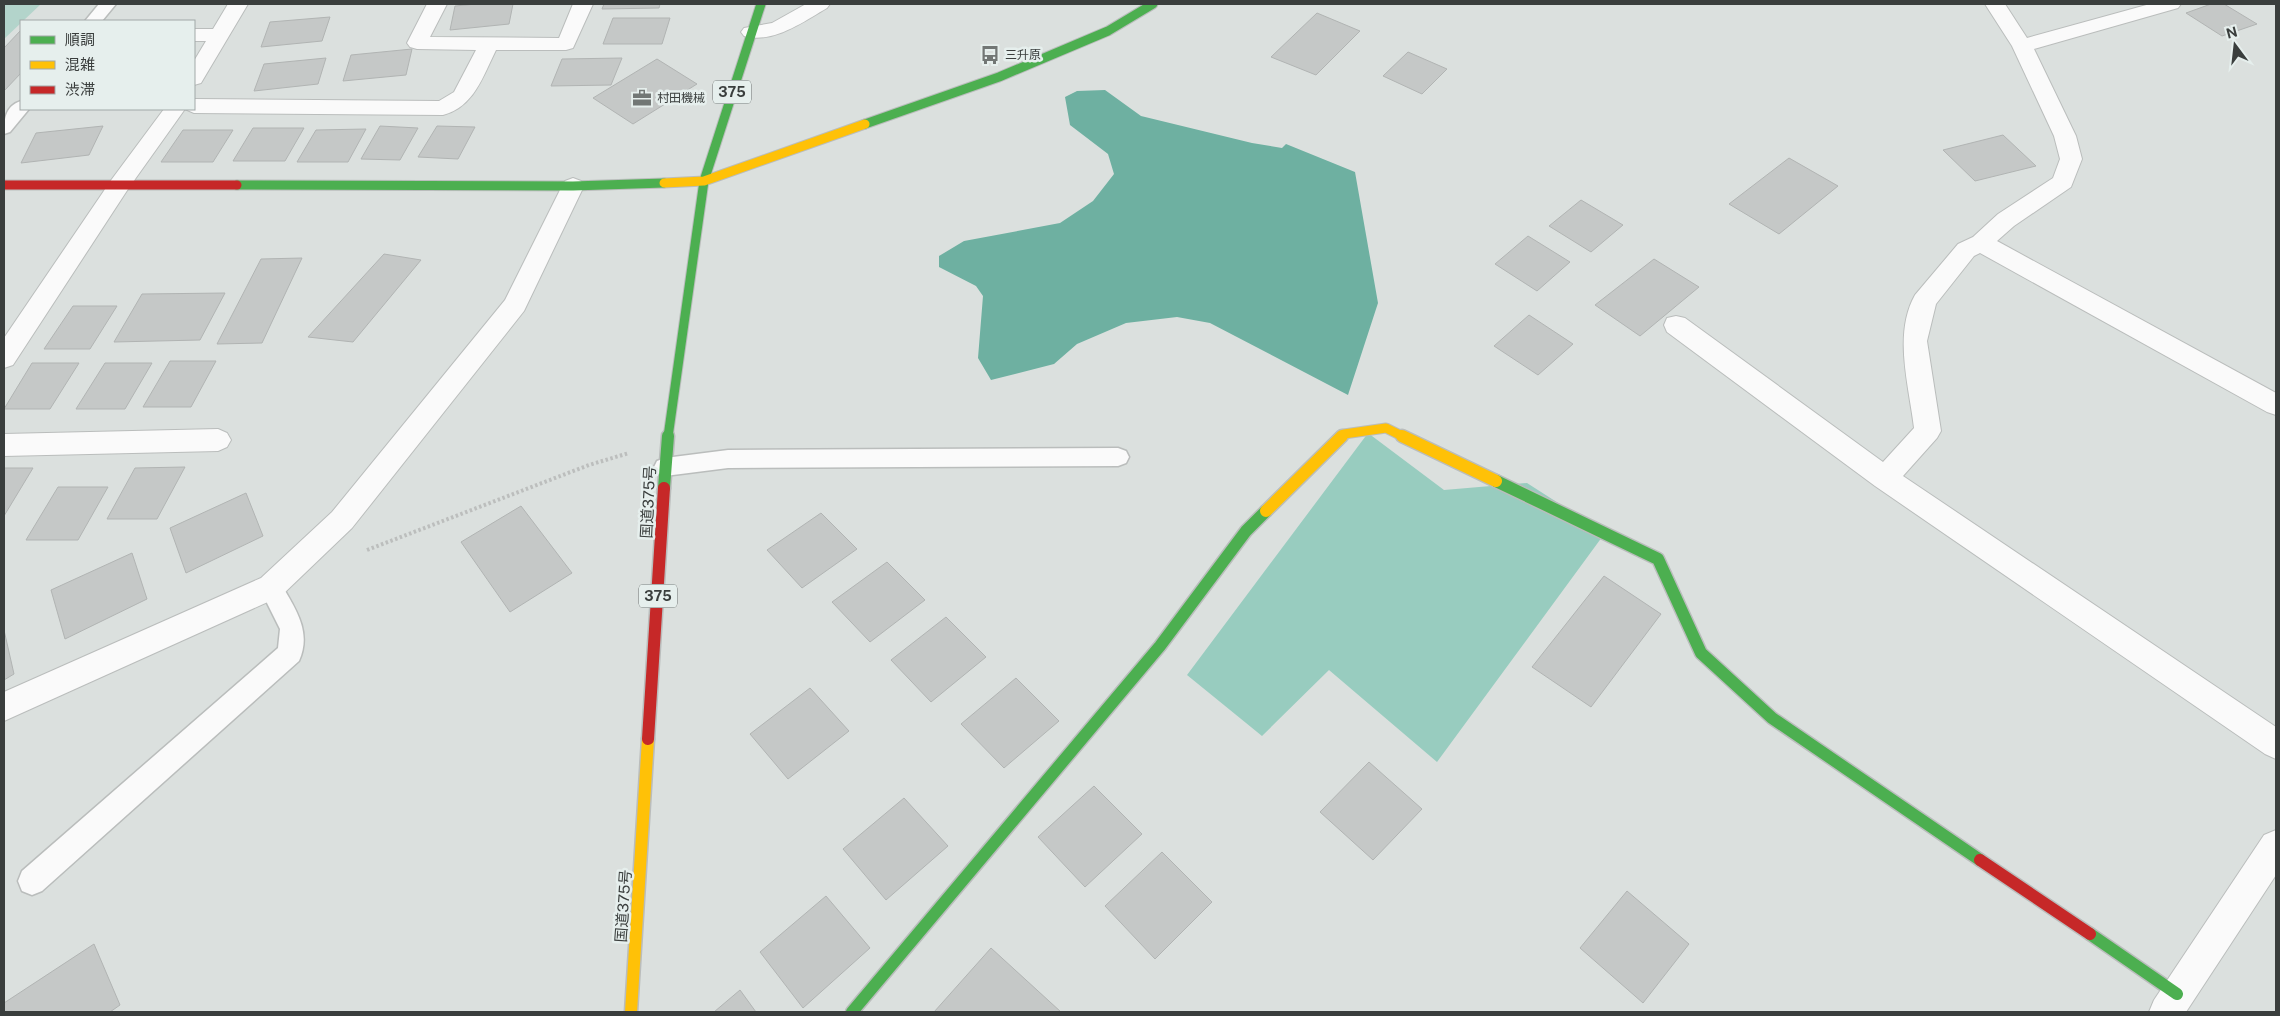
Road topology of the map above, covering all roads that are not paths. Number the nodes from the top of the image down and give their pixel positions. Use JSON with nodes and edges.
{"nodes":[{"id":1,"x":108,"y":4,"type":"edge"},
{"id":2,"x":238,"y":4,"type":"edge"},
{"id":3,"x":437,"y":4,"type":"edge"},
{"id":4,"x":583,"y":4,"type":"edge"},
{"id":5,"x":761,"y":4,"type":"edge"},
{"id":6,"x":820,"y":4,"type":"edge"},
{"id":7,"x":1153,"y":4,"type":"edge"},
{"id":8,"x":1995,"y":4,"type":"edge"},
{"id":9,"x":2171,"y":4,"type":"edge"},
{"id":10,"x":94,"y":20,"type":"edge"},
{"id":11,"x":751,"y":32,"type":"junction"},
{"id":12,"x":195,"y":35,"type":"edge"},
{"id":13,"x":220,"y":35,"type":"junction"},
{"id":14,"x":489,"y":44,"type":"junction"},
{"id":15,"x":2022,"y":46,"type":"junction"},
{"id":16,"x":195,"y":76,"type":"edge"},
{"id":17,"x":195,"y":106,"type":"edge"},
{"id":18,"x":20,"y":108,"type":"edge"},
{"id":19,"x":174,"y":110,"type":"edge"},
{"id":20,"x":4,"y":128,"type":"edge"},
{"id":21,"x":704,"y":181,"type":"junction"},
{"id":22,"x":120,"y":184,"type":"junction"},
{"id":23,"x":4,"y":185,"type":"edge"},
{"id":24,"x":573,"y":186,"type":"junction"},
{"id":25,"x":1981,"y":243,"type":"junction"},
{"id":26,"x":1676,"y":325,"type":"dead end"},
{"id":27,"x":4,"y":358,"type":"edge"},
{"id":28,"x":2276,"y":405,"type":"edge"},
{"id":29,"x":218,"y":440,"type":"dead end"},
{"id":30,"x":4,"y":445,"type":"edge"},
{"id":31,"x":1118,"y":457,"type":"dead end"},
{"id":32,"x":665,"y":467,"type":"junction"},
{"id":33,"x":1885,"y":478,"type":"junction"},
{"id":34,"x":271,"y":587,"type":"junction"},
{"id":35,"x":4,"y":706,"type":"edge"},
{"id":36,"x":2276,"y":744,"type":"edge"},
{"id":37,"x":2276,"y":846,"type":"edge"},
{"id":38,"x":32,"y":882,"type":"dead end"},
{"id":39,"x":2171,"y":1003,"type":"edge"},
{"id":40,"x":631,"y":1012,"type":"edge"},
{"id":41,"x":852,"y":1012,"type":"edge"}],
"edges":[{"from":1,"to":10,"type":"lane"},
{"from":2,"to":13,"type":"street"},
{"from":3,"to":14,"type":"street"},
{"from":4,"to":14,"type":"street"},
{"from":5,"to":11,"type":"main road","name":"国道375号","number":"375"},
{"from":6,"to":11,"type":"street"},
{"from":7,"to":21,"type":"main road"},
{"from":8,"to":15,"type":"street"},
{"from":9,"to":15,"type":"street"},
{"from":11,"to":21,"type":"main road","name":"国道375号","number":"375"},
{"from":12,"to":13,"type":"street"},
{"from":13,"to":16,"type":"street"},
{"from":14,"to":17,"type":"street"},
{"from":15,"to":25,"type":"street"},
{"from":18,"to":20,"type":"lane"},
{"from":19,"to":22,"type":"street"},
{"from":21,"to":24,"type":"main road"},
{"from":21,"to":32,"type":"main road","name":"国道375号","number":"375"},
{"from":22,"to":23,"type":"main road"},
{"from":22,"to":24,"type":"main road"},
{"from":22,"to":27,"type":"street"},
{"from":24,"to":34,"type":"street"},
{"from":25,"to":28,"type":"street"},
{"from":25,"to":33,"type":"street"},
{"from":26,"to":33,"type":"street"},
{"from":29,"to":30,"type":"street"},
{"from":31,"to":32,"type":"lane"},
{"from":32,"to":40,"type":"main road","name":"国道375号","number":"375"},
{"from":33,"to":36,"type":"street"},
{"from":34,"to":35,"type":"street"},
{"from":34,"to":38,"type":"lane"},
{"from":37,"to":39,"type":"street"},
{"from":39,"to":41,"type":"main road"}]}
